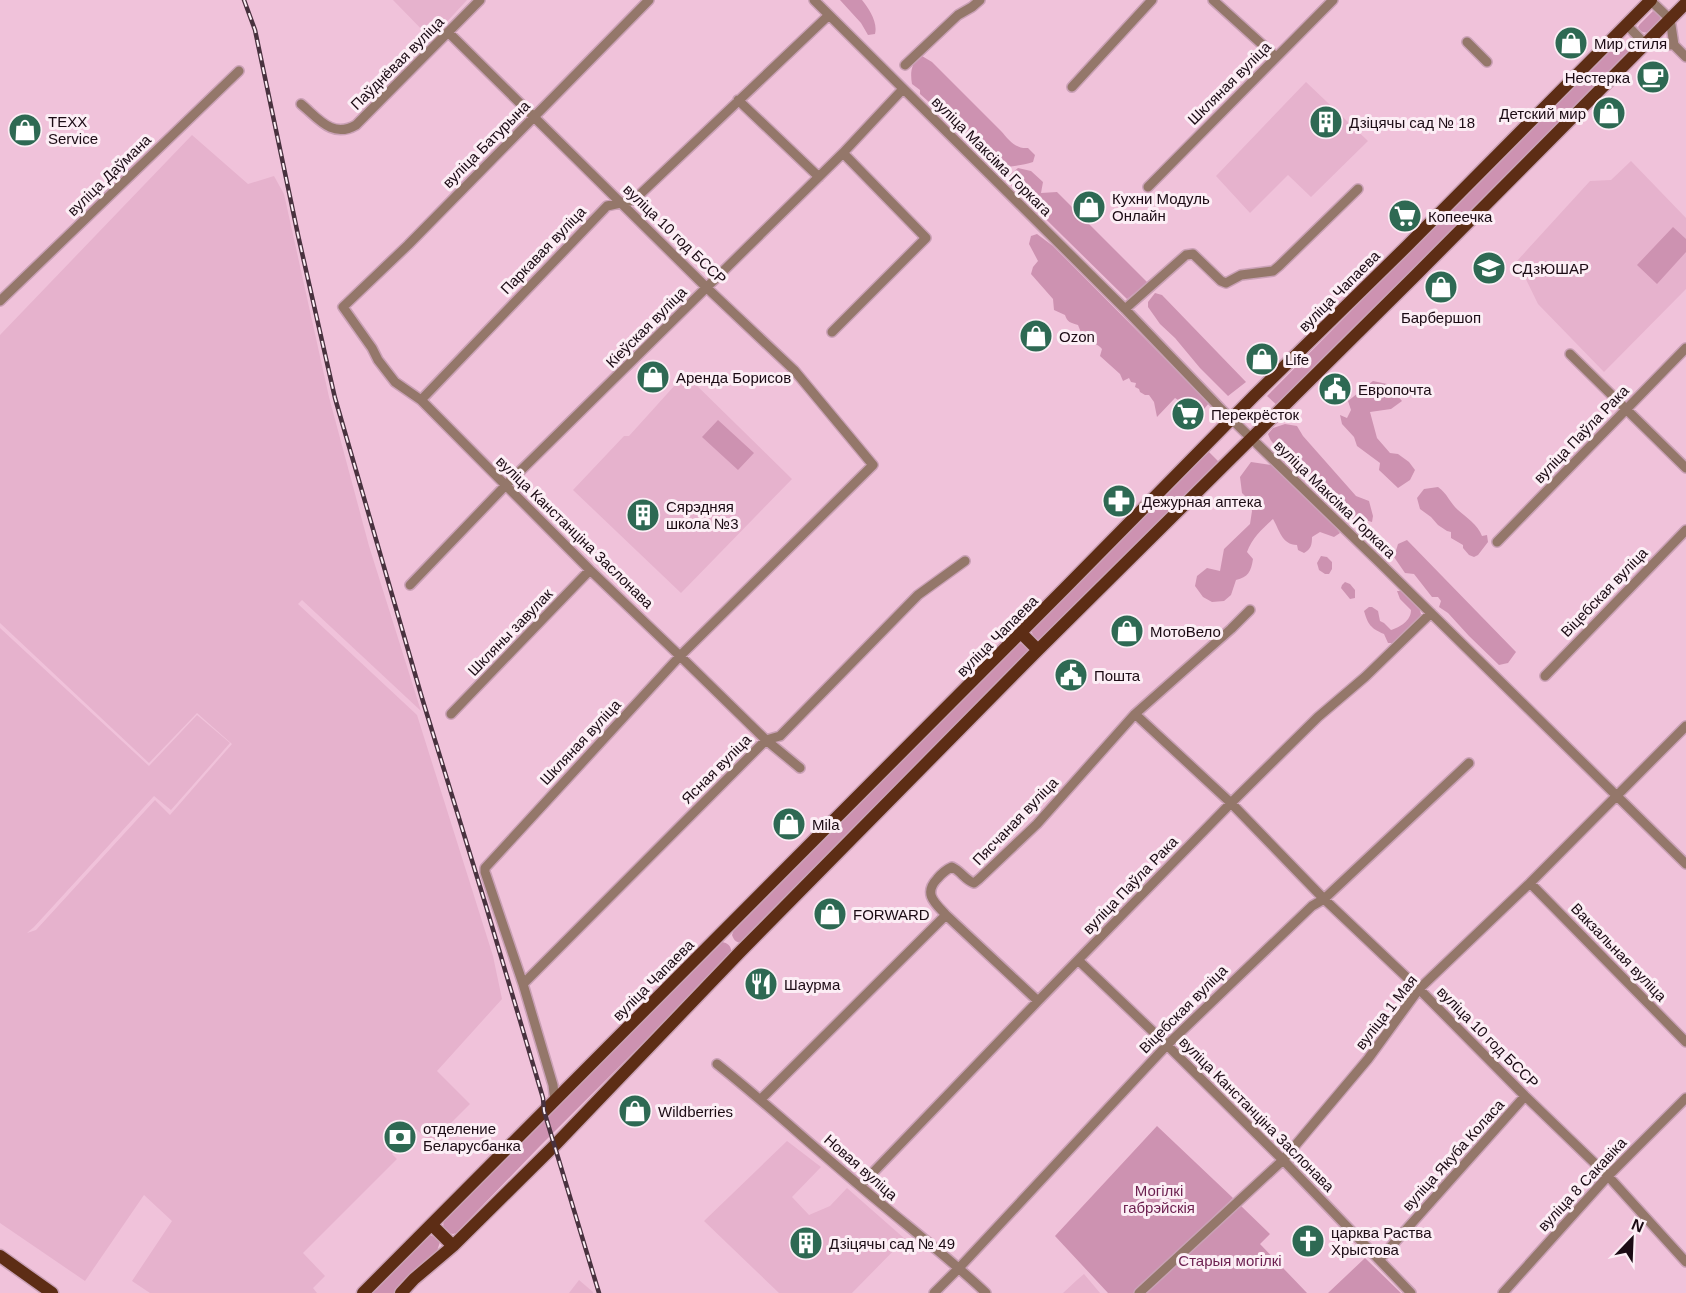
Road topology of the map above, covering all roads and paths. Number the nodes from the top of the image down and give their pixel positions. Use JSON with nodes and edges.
{"nodes":[{"id":1,"x":480,"y":0,"type":"edge"},
{"id":2,"x":649,"y":0,"type":"edge"},
{"id":3,"x":814,"y":0,"type":"edge"},
{"id":4,"x":980,"y":0,"type":"edge"},
{"id":5,"x":1152,"y":0,"type":"edge"},
{"id":6,"x":1213,"y":0,"type":"edge"},
{"id":7,"x":1334,"y":0,"type":"edge"},
{"id":8,"x":1651,"y":0,"type":"edge"},
{"id":9,"x":1686,"y":3,"type":"edge"},
{"id":10,"x":829,"y":15,"type":"junction"},
{"id":11,"x":1670,"y":19,"type":"junction"},
{"id":12,"x":1626,"y":24,"type":"junction"},
{"id":13,"x":448,"y":32,"type":"junction"},
{"id":14,"x":1467,"y":42,"type":"dead end"},
{"id":15,"x":1645,"y":44,"type":"junction"},
{"id":16,"x":1674,"y":45,"type":"junction"},
{"id":17,"x":1276,"y":57,"type":"junction"},
{"id":18,"x":1686,"y":57,"type":"edge"},
{"id":19,"x":1487,"y":62,"type":"dead end"},
{"id":20,"x":905,"y":65,"type":"dead end"},
{"id":21,"x":239,"y":71,"type":"dead end"},
{"id":22,"x":1072,"y":87,"type":"dead end"},
{"id":23,"x":903,"y":90,"type":"junction"},
{"id":24,"x":738,"y":100,"type":"junction"},
{"id":25,"x":301,"y":104,"type":"dead end"},
{"id":26,"x":534,"y":117,"type":"junction"},
{"id":27,"x":843,"y":153,"type":"junction"},
{"id":28,"x":819,"y":177,"type":"junction"},
{"id":29,"x":1148,"y":187,"type":"dead end"},
{"id":30,"x":1358,"y":189,"type":"dead end"},
{"id":31,"x":621,"y":203,"type":"junction"},
{"id":32,"x":707,"y":288,"type":"junction"},
{"id":33,"x":0,"y":301,"type":"edge"},
{"id":34,"x":343,"y":307,"type":"joint"},
{"id":35,"x":1125,"y":309,"type":"junction"},
{"id":36,"x":832,"y":332,"type":"dead end"},
{"id":37,"x":1686,"y":348,"type":"edge"},
{"id":38,"x":1570,"y":354,"type":"dead end"},
{"id":39,"x":421,"y":400,"type":"junction"},
{"id":40,"x":1627,"y":409,"type":"junction"},
{"id":41,"x":1231,"y":420,"type":"junction"},
{"id":42,"x":1251,"y":439,"type":"junction"},
{"id":43,"x":873,"y":465,"type":"joint"},
{"id":44,"x":1686,"y":468,"type":"edge"},
{"id":45,"x":505,"y":486,"type":"junction"},
{"id":46,"x":1686,"y":530,"type":"edge"},
{"id":47,"x":1497,"y":542,"type":"dead end"},
{"id":48,"x":964,"y":561,"type":"dead end"},
{"id":49,"x":590,"y":570,"type":"junction"},
{"id":50,"x":410,"y":585,"type":"dead end"},
{"id":51,"x":1250,"y":610,"type":"dead end"},
{"id":52,"x":1431,"y":613,"type":"junction"},
{"id":53,"x":1021,"y":633,"type":"junction"},
{"id":54,"x":1038,"y":650,"type":"junction"},
{"id":55,"x":680,"y":656,"type":"junction"},
{"id":56,"x":1545,"y":676,"type":"dead end"},
{"id":57,"x":452,"y":714,"type":"dead end"},
{"id":58,"x":1135,"y":714,"type":"junction"},
{"id":59,"x":1686,"y":726,"type":"edge"},
{"id":60,"x":766,"y":740,"type":"junction"},
{"id":61,"x":1469,"y":763,"type":"dead end"},
{"id":62,"x":800,"y":768,"type":"dead end"},
{"id":63,"x":1616,"y":795,"type":"junction"},
{"id":64,"x":1231,"y":803,"type":"junction"},
{"id":65,"x":1686,"y":864,"type":"edge"},
{"id":66,"x":1530,"y":883,"type":"junction"},
{"id":67,"x":1324,"y":899,"type":"junction"},
{"id":68,"x":946,"y":915,"type":"junction"},
{"id":69,"x":1078,"y":960,"type":"junction"},
{"id":70,"x":523,"y":984,"type":"junction"},
{"id":71,"x":1419,"y":989,"type":"junction"},
{"id":72,"x":1038,"y":1001,"type":"junction"},
{"id":73,"x":1686,"y":1042,"type":"edge"},
{"id":74,"x":1167,"y":1045,"type":"junction"},
{"id":75,"x":717,"y":1064,"type":"dead end"},
{"id":76,"x":1525,"y":1096,"type":"junction"},
{"id":77,"x":1686,"y":1098,"type":"edge"},
{"id":78,"x":761,"y":1099,"type":"junction"},
{"id":79,"x":555,"y":1101,"type":"junction"},
{"id":80,"x":1282,"y":1160,"type":"junction"},
{"id":81,"x":1608,"y":1176,"type":"junction"},
{"id":82,"x":860,"y":1186,"type":"junction"},
{"id":83,"x":432,"y":1225,"type":"junction"},
{"id":84,"x":453,"y":1246,"type":"junction"},
{"id":85,"x":0,"y":1256,"type":"edge"},
{"id":86,"x":1379,"y":1260,"type":"junction"},
{"id":87,"x":1686,"y":1262,"type":"edge"},
{"id":88,"x":959,"y":1268,"type":"junction"},
{"id":89,"x":52,"y":1293,"type":"edge"},
{"id":90,"x":363,"y":1293,"type":"edge"},
{"id":91,"x":401,"y":1293,"type":"edge"},
{"id":92,"x":934,"y":1293,"type":"edge"},
{"id":93,"x":986,"y":1293,"type":"edge"},
{"id":94,"x":1139,"y":1293,"type":"edge"},
{"id":95,"x":1411,"y":1293,"type":"edge"},
{"id":96,"x":1503,"y":1293,"type":"edge"}],
"edges":[{"from":1,"to":13,"type":"street","name":"Паўднёвая вуліца"},
{"from":2,"to":26,"type":"street","name":"вуліца Батурына"},
{"from":3,"to":10,"type":"street","name":"вуліца Максіма Горкага"},
{"from":4,"to":20,"type":"street"},
{"from":5,"to":22,"type":"street"},
{"from":6,"to":17,"type":"street"},
{"from":7,"to":17,"type":"street","name":"Шкляная вуліца"},
{"from":8,"to":11,"type":"street"},
{"from":8,"to":12,"type":"main road","name":"вуліца Чапаева"},
{"from":9,"to":11,"type":"main road"},
{"from":10,"to":23,"type":"street","name":"вуліца Максіма Горкага"},
{"from":10,"to":24,"type":"street","name":"Паркавая вуліца"},
{"from":11,"to":15,"type":"main road"},
{"from":11,"to":16,"type":"street"},
{"from":12,"to":15,"type":"street"},
{"from":12,"to":41,"type":"main road","name":"вуліца Чапаева"},
{"from":13,"to":25,"type":"street","name":"Паўднёвая вуліца"},
{"from":13,"to":26,"type":"street","name":"вуліца 10 год БССР"},
{"from":14,"to":19,"type":"street"},
{"from":15,"to":16,"type":"street"},
{"from":15,"to":42,"type":"main road"},
{"from":16,"to":18,"type":"street"},
{"from":17,"to":29,"type":"street","name":"Шкляная вуліца"},
{"from":21,"to":33,"type":"street","name":"вуліца Даўмана"},
{"from":23,"to":27,"type":"street","name":"Кіеўская вуліца"},
{"from":23,"to":35,"type":"street","name":"вуліца Максіма Горкага"},
{"from":24,"to":28,"type":"street"},
{"from":24,"to":31,"type":"street","name":"Паркавая вуліца"},
{"from":26,"to":31,"type":"street","name":"вуліца 10 год БССР"},
{"from":26,"to":34,"type":"street","name":"вуліца Батурына"},
{"from":27,"to":28,"type":"street","name":"Кіеўская вуліца"},
{"from":27,"to":36,"type":"street"},
{"from":28,"to":32,"type":"street","name":"Кіеўская вуліца"},
{"from":30,"to":35,"type":"street"},
{"from":31,"to":32,"type":"street","name":"вуліца 10 год БССР"},
{"from":31,"to":39,"type":"street","name":"Паркавая вуліца"},
{"from":32,"to":43,"type":"street","name":"вуліца 10 год БССР"},
{"from":32,"to":45,"type":"street","name":"Кіеўская вуліца"},
{"from":34,"to":39,"type":"street","name":"вуліца Канстанціна Заслонава"},
{"from":35,"to":41,"type":"street","name":"вуліца Максіма Горкага"},
{"from":37,"to":40,"type":"street","name":"вуліца Паўла Рака"},
{"from":38,"to":40,"type":"street"},
{"from":39,"to":45,"type":"street","name":"вуліца Канстанціна Заслонава"},
{"from":40,"to":44,"type":"street"},
{"from":40,"to":47,"type":"street","name":"вуліца Паўла Рака"},
{"from":41,"to":42,"type":"street","name":"вуліца Максіма Горкага"},
{"from":41,"to":53,"type":"main road","name":"вуліца Чапаева"},
{"from":42,"to":52,"type":"street","name":"вуліца Максіма Горкага"},
{"from":42,"to":54,"type":"main road"},
{"from":43,"to":55,"type":"street","name":"Шкляная вуліца"},
{"from":45,"to":49,"type":"street","name":"вуліца Канстанціна Заслонава"},
{"from":45,"to":50,"type":"street","name":"Кіеўская вуліца"},
{"from":46,"to":56,"type":"street","name":"Віцебская вуліца"},
{"from":48,"to":60,"type":"street","name":"Ясная вуліца"},
{"from":49,"to":55,"type":"street","name":"вуліца Канстанціна Заслонава"},
{"from":49,"to":57,"type":"street","name":"Шкляны завулак"},
{"from":51,"to":58,"type":"street","name":"Пясчаная вуліца"},
{"from":52,"to":63,"type":"street","name":"вуліца Максіма Горкага"},
{"from":52,"to":64,"type":"street","name":"вуліца Паўла Рака"},
{"from":53,"to":54,"type":"main road"},
{"from":53,"to":79,"type":"main road","name":"вуліца Чапаева"},
{"from":54,"to":84,"type":"main road"},
{"from":55,"to":60,"type":"street","name":"вуліца Канстанціна Заслонава"},
{"from":55,"to":70,"type":"street","name":"Шкляная вуліца"},
{"from":58,"to":64,"type":"street","name":"вуліца 10 год БССР"},
{"from":58,"to":68,"type":"street","name":"Пясчаная вуліца"},
{"from":59,"to":63,"type":"street","name":"вуліца 1 Мая"},
{"from":60,"to":62,"type":"street","name":"вуліца Канстанціна Заслонава"},
{"from":60,"to":70,"type":"street","name":"Ясная вуліца"},
{"from":61,"to":67,"type":"street","name":"Віцебская вуліца"},
{"from":63,"to":65,"type":"street","name":"вуліца Максіма Горкага"},
{"from":63,"to":66,"type":"street","name":"вуліца 1 Мая"},
{"from":64,"to":67,"type":"street","name":"вуліца 10 год БССР"},
{"from":64,"to":69,"type":"street","name":"вуліца Паўла Рака"},
{"from":66,"to":71,"type":"street","name":"вуліца 1 Мая"},
{"from":66,"to":73,"type":"street","name":"Вакзальная вуліца"},
{"from":67,"to":71,"type":"street","name":"вуліца 10 год БССР"},
{"from":67,"to":74,"type":"street","name":"Віцебская вуліца"},
{"from":68,"to":72,"type":"street"},
{"from":68,"to":78,"type":"street"},
{"from":69,"to":72,"type":"street","name":"вуліца Паўла Рака"},
{"from":69,"to":74,"type":"street","name":"вуліца Канстанціна Заслонава"},
{"from":70,"to":79,"type":"street","name":"Шкляная вуліца"},
{"from":71,"to":76,"type":"street","name":"вуліца 10 год БССР"},
{"from":71,"to":80,"type":"street","name":"вуліца 1 Мая"},
{"from":72,"to":82,"type":"street","name":"вуліца Паўла Рака"},
{"from":74,"to":80,"type":"street","name":"вуліца Канстанціна Заслонава"},
{"from":74,"to":88,"type":"street","name":"Віцебская вуліца"},
{"from":75,"to":78,"type":"street","name":"Новая вуліца"},
{"from":76,"to":81,"type":"street","name":"вуліца 10 год БССР"},
{"from":76,"to":86,"type":"street","name":"вуліца Якуба Коласа"},
{"from":77,"to":81,"type":"street","name":"вуліца 8 Сакавіка"},
{"from":78,"to":82,"type":"street","name":"Новая вуліца"},
{"from":79,"to":83,"type":"main road","name":"вуліца Чапаева"},
{"from":80,"to":86,"type":"street","name":"вуліца Канстанціна Заслонава"},
{"from":80,"to":94,"type":"street","name":"вуліца 1 Мая"},
{"from":81,"to":87,"type":"street","name":"вуліца 10 год БССР"},
{"from":81,"to":96,"type":"street","name":"вуліца 8 Сакавіка"},
{"from":82,"to":88,"type":"street","name":"Новая вуліца"},
{"from":83,"to":84,"type":"main road"},
{"from":83,"to":90,"type":"main road","name":"вуліца Чапаева"},
{"from":84,"to":91,"type":"main road"},
{"from":85,"to":89,"type":"main road"},
{"from":86,"to":95,"type":"street","name":"вуліца Канстанціна Заслонава"},
{"from":88,"to":92,"type":"street","name":"Віцебская вуліца"},
{"from":88,"to":93,"type":"street","name":"Новая вуліца"}]}
